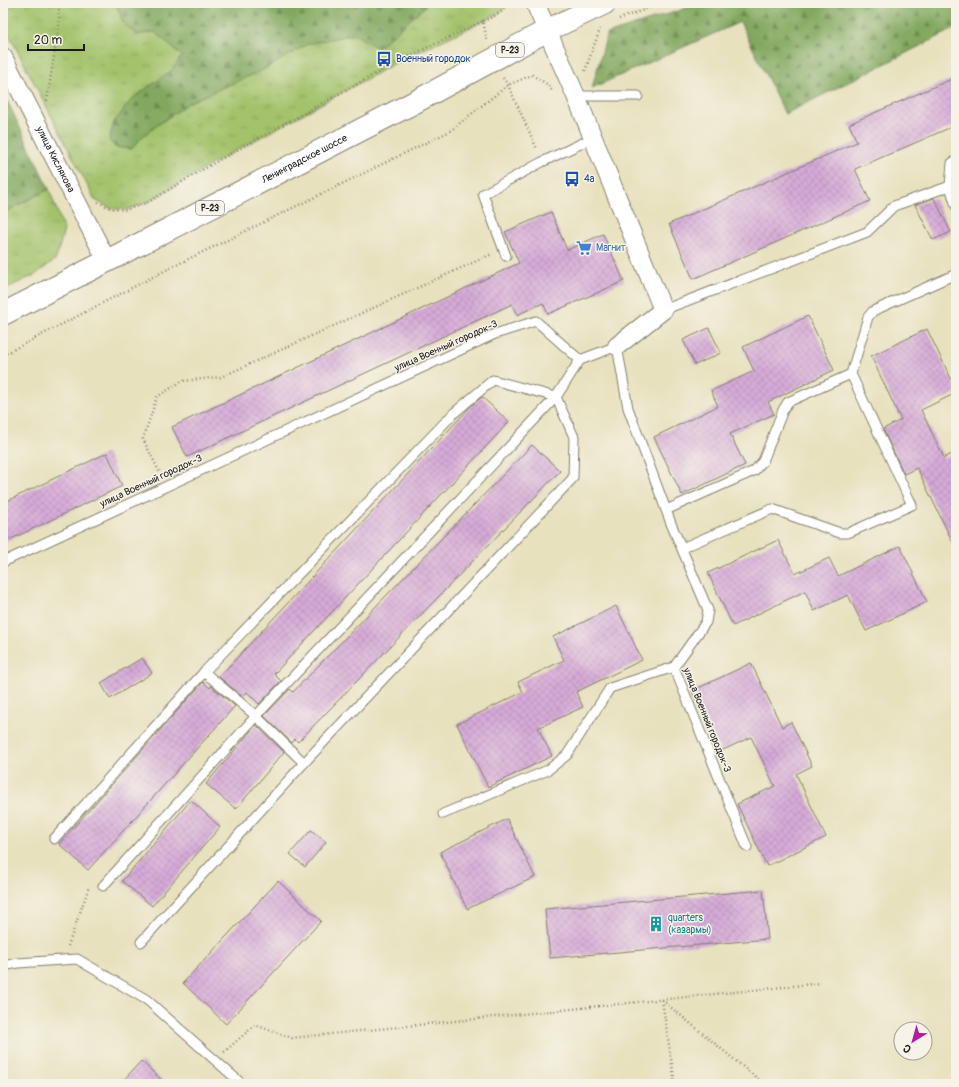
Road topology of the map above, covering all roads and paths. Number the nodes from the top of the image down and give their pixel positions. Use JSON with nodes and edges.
{"nodes":[{"id":1,"x":59,"y":3,"type":"edge"},
{"id":2,"x":510,"y":3,"type":"edge"},
{"id":3,"x":535,"y":3,"type":"edge"},
{"id":4,"x":663,"y":3,"type":"edge"},
{"id":5,"x":609,"y":12,"type":"edge"},
{"id":6,"x":483,"y":21,"type":"junction"},
{"id":7,"x":600,"y":28,"type":"dead end"},
{"id":8,"x":546,"y":31,"type":"junction"},
{"id":9,"x":3,"y":56,"type":"edge"},
{"id":10,"x":492,"y":60,"type":"junction"},
{"id":11,"x":508,"y":85,"type":"junction"},
{"id":12,"x":574,"y":93,"type":"junction"},
{"id":13,"x":638,"y":96,"type":"dead end"},
{"id":14,"x":46,"y":105,"type":"dead end"},
{"id":15,"x":593,"y":138,"type":"junction"},
{"id":16,"x":956,"y":161,"type":"edge"},
{"id":17,"x":542,"y":162,"type":"junction"},
{"id":18,"x":950,"y":186,"type":"junction"},
{"id":19,"x":95,"y":200,"type":"dead end"},
{"id":20,"x":956,"y":206,"type":"edge"},
{"id":21,"x":505,"y":253,"type":"joint"},
{"id":22,"x":107,"y":262,"type":"junction"},
{"id":23,"x":956,"y":274,"type":"edge"},
{"id":24,"x":663,"y":310,"type":"junction"},
{"id":25,"x":3,"y":314,"type":"edge"},
{"id":26,"x":617,"y":346,"type":"junction"},
{"id":27,"x":3,"y":355,"type":"edge"},
{"id":28,"x":580,"y":360,"type":"junction"},
{"id":29,"x":851,"y":374,"type":"junction"},
{"id":30,"x":556,"y":397,"type":"junction"},
{"id":31,"x":166,"y":486,"type":"junction"},
{"id":32,"x":666,"y":510,"type":"junction"},
{"id":33,"x":682,"y":548,"type":"junction"},
{"id":34,"x":3,"y":562,"type":"edge"},
{"id":35,"x":674,"y":667,"type":"junction"},
{"id":36,"x":204,"y":672,"type":"junction"},
{"id":37,"x":256,"y":716,"type":"junction"},
{"id":38,"x":304,"y":763,"type":"junction"},
{"id":39,"x":443,"y":814,"type":"dead end"},
{"id":40,"x":54,"y":839,"type":"dead end"},
{"id":41,"x":747,"y":847,"type":"dead end"},
{"id":42,"x":89,"y":886,"type":"dead end"},
{"id":43,"x":103,"y":886,"type":"dead end"},
{"id":44,"x":141,"y":942,"type":"dead end"},
{"id":45,"x":64,"y":960,"type":"junction"},
{"id":46,"x":3,"y":966,"type":"edge"},
{"id":47,"x":821,"y":983,"type":"dead end"},
{"id":48,"x":662,"y":999,"type":"junction"},
{"id":49,"x":215,"y":1060,"type":"junction"},
{"id":50,"x":242,"y":1084,"type":"edge"},
{"id":51,"x":675,"y":1084,"type":"edge"},
{"id":52,"x":764,"y":1084,"type":"edge"}],
"edges":[{"from":1,"to":14,"type":"path"},
{"from":2,"to":6,"type":"path"},
{"from":3,"to":8,"type":"street"},
{"from":4,"to":5,"type":"path"},
{"from":5,"to":8,"type":"highway","name":"Ленинградское шоссе","number":"Р-23"},
{"from":6,"to":10,"type":"path"},
{"from":6,"to":19,"type":"path"},
{"from":7,"to":12,"type":"path"},
{"from":8,"to":10,"type":"highway","name":"Ленинградское шоссе","number":"Р-23"},
{"from":8,"to":12,"type":"street"},
{"from":9,"to":22,"type":"street","name":"улица Кислякова"},
{"from":10,"to":11,"type":"path"},
{"from":10,"to":22,"type":"highway","name":"Ленинградское шоссе","number":"Р-23"},
{"from":11,"to":12,"type":"path"},
{"from":11,"to":17,"type":"path"},
{"from":11,"to":27,"type":"path"},
{"from":12,"to":13,"type":"lane"},
{"from":12,"to":15,"type":"street"},
{"from":15,"to":17,"type":"lane"},
{"from":15,"to":24,"type":"street"},
{"from":16,"to":18,"type":"lane"},
{"from":17,"to":21,"type":"lane"},
{"from":18,"to":20,"type":"lane"},
{"from":18,"to":24,"type":"lane"},
{"from":21,"to":31,"type":"path"},
{"from":22,"to":25,"type":"highway","name":"Ленинградское шоссе","number":"Р-23"},
{"from":23,"to":29,"type":"lane"},
{"from":24,"to":26,"type":"street"},
{"from":26,"to":28,"type":"lane"},
{"from":26,"to":32,"type":"lane","name":"улица Военный городок-3"},
{"from":28,"to":30,"type":"lane"},
{"from":28,"to":31,"type":"lane","name":"улица Военный городок-3"},
{"from":29,"to":32,"type":"lane"},
{"from":29,"to":33,"type":"lane"},
{"from":30,"to":36,"type":"lane"},
{"from":30,"to":37,"type":"lane"},
{"from":30,"to":38,"type":"lane"},
{"from":31,"to":34,"type":"lane","name":"улица Военный городок-3"},
{"from":32,"to":33,"type":"lane","name":"улица Военный городок-3"},
{"from":33,"to":35,"type":"lane","name":"улица Военный городок-3"},
{"from":35,"to":39,"type":"lane"},
{"from":35,"to":41,"type":"lane","name":"улица Военный городок-3"},
{"from":36,"to":37,"type":"lane"},
{"from":36,"to":40,"type":"lane"},
{"from":37,"to":38,"type":"lane"},
{"from":37,"to":43,"type":"lane"},
{"from":38,"to":44,"type":"lane"},
{"from":42,"to":45,"type":"path"},
{"from":45,"to":46,"type":"lane"},
{"from":45,"to":49,"type":"lane"},
{"from":47,"to":48,"type":"path"},
{"from":48,"to":49,"type":"path"},
{"from":48,"to":51,"type":"path"},
{"from":48,"to":52,"type":"path"},
{"from":49,"to":50,"type":"lane"}]}
